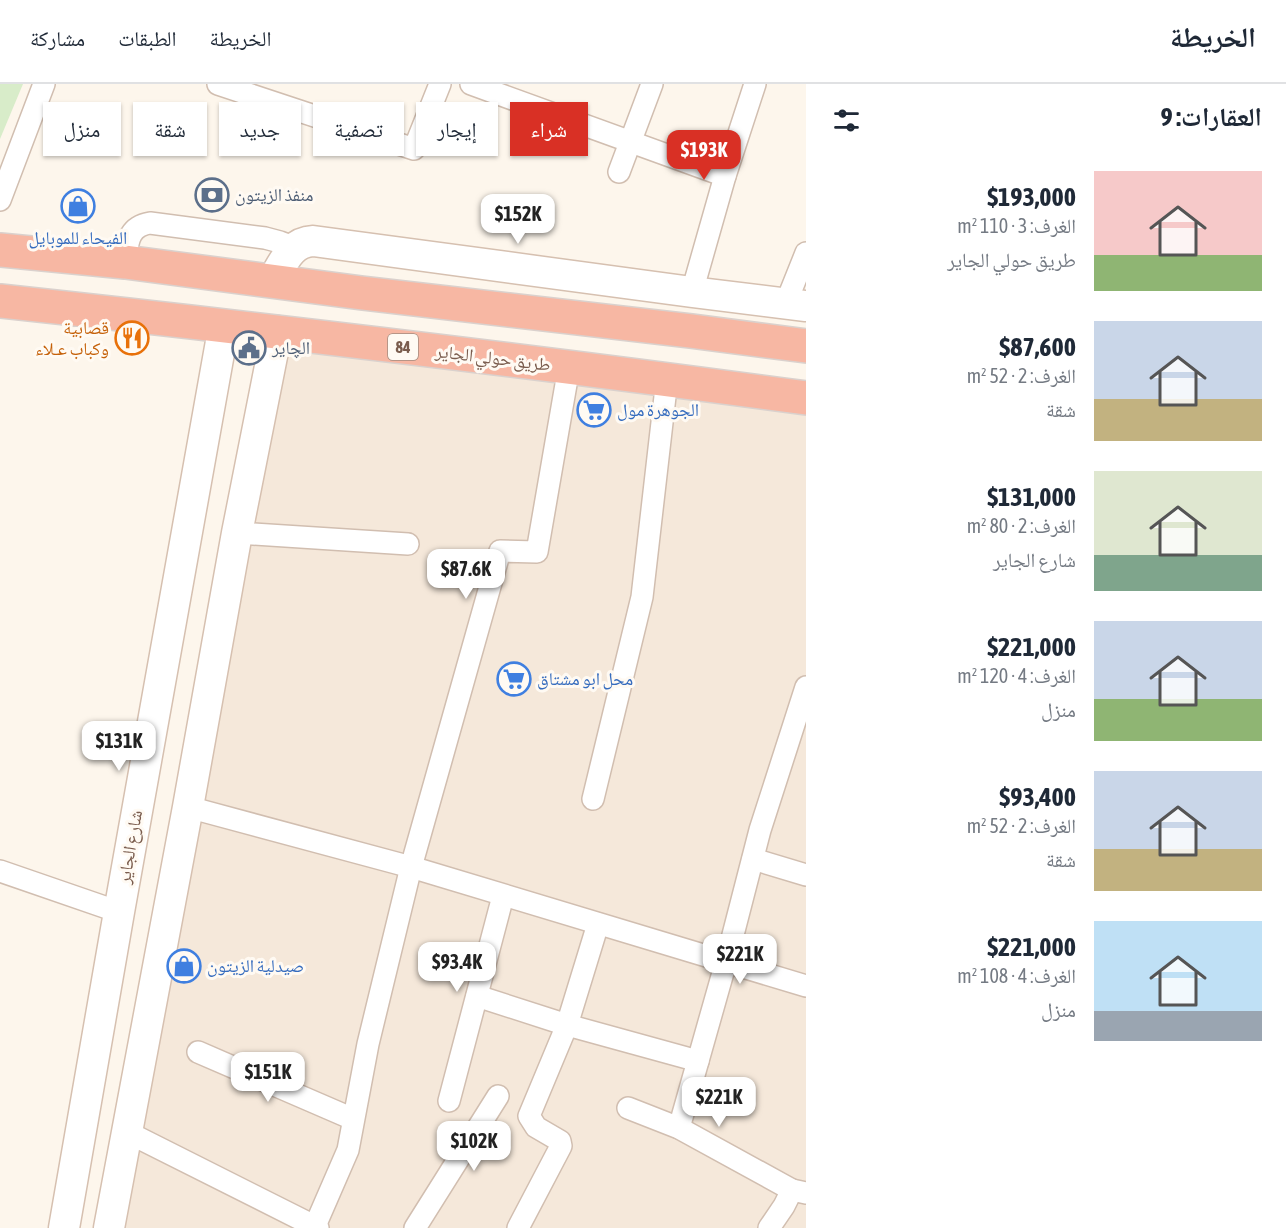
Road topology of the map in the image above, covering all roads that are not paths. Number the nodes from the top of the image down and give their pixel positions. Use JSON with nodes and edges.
{"nodes":[{"id":1,"x":44,"y":84,"type":"edge"},
{"id":2,"x":218,"y":84,"type":"edge"},
{"id":3,"x":440,"y":84,"type":"edge"},
{"id":4,"x":471,"y":84,"type":"edge"},
{"id":5,"x":652,"y":84,"type":"edge"},
{"id":6,"x":756,"y":84,"type":"edge"},
{"id":7,"x":630,"y":142,"type":"junction"},
{"id":8,"x":619,"y":172,"type":"dead end"},
{"id":9,"x":725,"y":176,"type":"junction"},
{"id":10,"x":1,"y":196,"type":"edge"},
{"id":11,"x":293,"y":247,"type":"junction"},
{"id":12,"x":0,"y":250,"type":"edge"},
{"id":13,"x":806,"y":253,"type":"edge"},
{"id":14,"x":125,"y":262,"type":"junction"},
{"id":15,"x":272,"y":281,"type":"junction"},
{"id":16,"x":692,"y":292,"type":"junction"},
{"id":17,"x":0,"y":301,"type":"edge"},
{"id":18,"x":796,"y":305,"type":"edge"},
{"id":19,"x":224,"y":325,"type":"junction"},
{"id":20,"x":277,"y":331,"type":"junction"},
{"id":21,"x":806,"y":346,"type":"edge"},
{"id":22,"x":569,"y":367,"type":"junction"},
{"id":23,"x":667,"y":379,"type":"junction"},
{"id":24,"x":806,"y":398,"type":"edge"},
{"id":25,"x":237,"y":533,"type":"junction"},
{"id":26,"x":408,"y":544,"type":"dead end"},
{"id":27,"x":806,"y":687,"type":"edge"},
{"id":28,"x":594,"y":799,"type":"dead end"},
{"id":29,"x":188,"y":807,"type":"junction"},
{"id":30,"x":753,"y":859,"type":"junction"},
{"id":31,"x":411,"y":867,"type":"junction"},
{"id":32,"x":0,"y":871,"type":"edge"},
{"id":33,"x":806,"y":875,"type":"edge"},
{"id":34,"x":503,"y":896,"type":"junction"},
{"id":35,"x":119,"y":908,"type":"junction"},
{"id":36,"x":166,"y":918,"type":"junction"},
{"id":37,"x":598,"y":924,"type":"junction"},
{"id":38,"x":726,"y":962,"type":"junction"},
{"id":39,"x":806,"y":986,"type":"edge"},
{"id":40,"x":477,"y":996,"type":"junction"},
{"id":41,"x":567,"y":1025,"type":"junction"},
{"id":42,"x":198,"y":1052,"type":"dead end"},
{"id":43,"x":698,"y":1061,"type":"junction"},
{"id":44,"x":498,"y":1096,"type":"dead end"},
{"id":45,"x":449,"y":1101,"type":"dead end"},
{"id":46,"x":628,"y":1108,"type":"dead end"},
{"id":47,"x":353,"y":1119,"type":"junction"},
{"id":48,"x":679,"y":1128,"type":"junction"},
{"id":49,"x":127,"y":1132,"type":"junction"},
{"id":50,"x":799,"y":1192,"type":"edge"},
{"id":51,"x":316,"y":1227,"type":"edge"},
{"id":52,"x":64,"y":1228,"type":"edge"},
{"id":53,"x":109,"y":1228,"type":"edge"},
{"id":54,"x":416,"y":1228,"type":"edge"},
{"id":55,"x":518,"y":1228,"type":"edge"},
{"id":56,"x":769,"y":1228,"type":"edge"}],
"edges":[{"from":1,"to":10,"type":"street"},
{"from":2,"to":3,"type":"street"},
{"from":4,"to":7,"type":"street"},
{"from":5,"to":7,"type":"street"},
{"from":6,"to":9,"type":"street"},
{"from":7,"to":8,"type":"street"},
{"from":7,"to":9,"type":"street"},
{"from":9,"to":16,"type":"street"},
{"from":11,"to":14,"type":"street"},
{"from":11,"to":15,"type":"street"},
{"from":11,"to":16,"type":"street"},
{"from":12,"to":14,"type":"highway"},
{"from":13,"to":18,"type":"street"},
{"from":14,"to":15,"type":"highway"},
{"from":15,"to":21,"type":"highway"},
{"from":16,"to":18,"type":"street"},
{"from":17,"to":19,"type":"highway","name":"طريق حولي الجاير","number":"84"},
{"from":19,"to":20,"type":"highway","name":"طريق حولي الجاير","number":"84"},
{"from":19,"to":35,"type":"street","name":"شارع الجاير"},
{"from":20,"to":22,"type":"highway","name":"طريق حولي الجاير","number":"84"},
{"from":20,"to":25,"type":"street"},
{"from":22,"to":23,"type":"highway","name":"طريق حولي الجاير","number":"84"},
{"from":22,"to":31,"type":"street"},
{"from":23,"to":24,"type":"highway","name":"طريق حولي الجاير","number":"84"},
{"from":23,"to":28,"type":"street"},
{"from":25,"to":26,"type":"street"},
{"from":25,"to":29,"type":"street"},
{"from":27,"to":30,"type":"street"},
{"from":29,"to":31,"type":"street"},
{"from":29,"to":36,"type":"street"},
{"from":30,"to":33,"type":"street"},
{"from":30,"to":38,"type":"street"},
{"from":31,"to":34,"type":"street"},
{"from":31,"to":47,"type":"street"},
{"from":32,"to":35,"type":"street"},
{"from":34,"to":37,"type":"street"},
{"from":34,"to":40,"type":"street"},
{"from":35,"to":36,"type":"street"},
{"from":35,"to":52,"type":"street","name":"شارع الجاير"},
{"from":36,"to":49,"type":"street"},
{"from":37,"to":38,"type":"street"},
{"from":37,"to":41,"type":"street"},
{"from":38,"to":39,"type":"street"},
{"from":38,"to":43,"type":"street"},
{"from":40,"to":41,"type":"street"},
{"from":40,"to":45,"type":"street"},
{"from":41,"to":43,"type":"street"},
{"from":41,"to":55,"type":"street"},
{"from":42,"to":47,"type":"street"},
{"from":43,"to":48,"type":"street"},
{"from":44,"to":54,"type":"street"},
{"from":46,"to":48,"type":"street"},
{"from":47,"to":51,"type":"street"},
{"from":48,"to":50,"type":"street"},
{"from":49,"to":51,"type":"street"},
{"from":49,"to":53,"type":"street"},
{"from":50,"to":56,"type":"street"}]}
